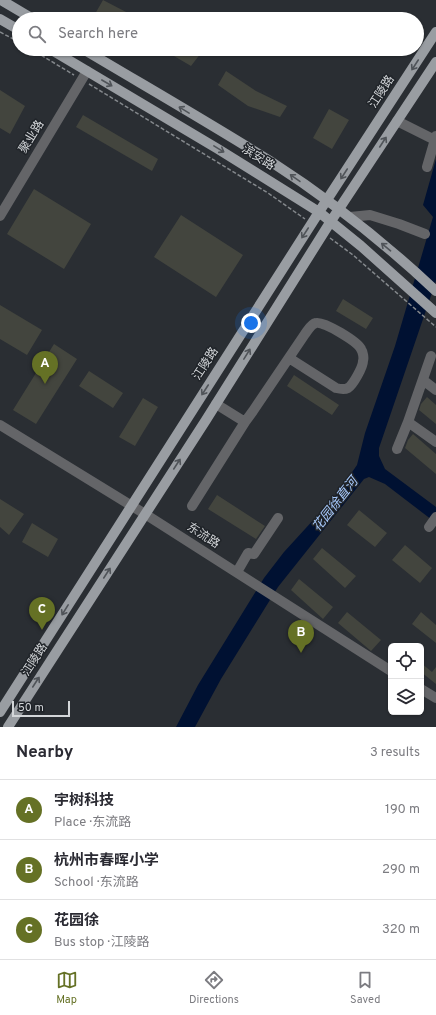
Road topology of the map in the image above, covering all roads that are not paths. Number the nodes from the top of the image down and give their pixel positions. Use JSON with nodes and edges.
{"nodes":[{"id":1,"x":1,"y":0,"type":"edge"},
{"id":2,"x":21,"y":12,"type":"edge"},
{"id":3,"x":0,"y":19,"type":"edge"},
{"id":4,"x":12,"y":26,"type":"edge"},
{"id":5,"x":436,"y":32,"type":"edge"},
{"id":6,"x":424,"y":50,"type":"edge"},
{"id":7,"x":59,"y":56,"type":"edge"},
{"id":8,"x":95,"y":56,"type":"edge"},
{"id":9,"x":420,"y":56,"type":"edge"},
{"id":10,"x":436,"y":62,"type":"edge"},
{"id":11,"x":84,"y":75,"type":"junction"},
{"id":12,"x":397,"y":122,"type":"junction"},
{"id":13,"x":435,"y":138,"type":"edge"},
{"id":14,"x":427,"y":167,"type":"dead end"},
{"id":15,"x":327,"y":200,"type":"junction"},
{"id":16,"x":339,"y":210,"type":"junction"},
{"id":17,"x":319,"y":212,"type":"junction"},
{"id":18,"x":0,"y":216,"type":"edge"},
{"id":19,"x":350,"y":218,"type":"junction"},
{"id":20,"x":331,"y":221,"type":"junction"},
{"id":21,"x":425,"y":234,"type":"dead end"},
{"id":22,"x":436,"y":291,"type":"edge"},
{"id":23,"x":436,"y":313,"type":"edge"},
{"id":24,"x":431,"y":356,"type":"dead end"},
{"id":25,"x":289,"y":358,"type":"junction"},
{"id":26,"x":422,"y":380,"type":"junction"},
{"id":27,"x":436,"y":390,"type":"edge"},
{"id":28,"x":216,"y":404,"type":"junction"},
{"id":29,"x":245,"y":422,"type":"junction"},
{"id":30,"x":408,"y":422,"type":"junction"},
{"id":31,"x":0,"y":425,"type":"edge"},
{"id":32,"x":436,"y":442,"type":"edge"},
{"id":33,"x":397,"y":449,"type":"dead end"},
{"id":34,"x":131,"y":506,"type":"junction"},
{"id":35,"x":192,"y":506,"type":"dead end"},
{"id":36,"x":145,"y":514,"type":"junction"},
{"id":37,"x":278,"y":518,"type":"dead end"},
{"id":38,"x":436,"y":518,"type":"edge"},
{"id":39,"x":429,"y":527,"type":"dead end"},
{"id":40,"x":236,"y":572,"type":"junction"},
{"id":41,"x":388,"y":669,"type":"edge"},
{"id":42,"x":424,"y":691,"type":"edge"},
{"id":43,"x":436,"y":698,"type":"edge"},
{"id":44,"x":0,"y":712,"type":"edge"},
{"id":45,"x":8,"y":727,"type":"edge"}],
"edges":[{"from":1,"to":2,"type":"main road"},
{"from":3,"to":4,"type":"main road"},
{"from":5,"to":6,"type":"main road","name":"江陵路","one_way":true},
{"from":7,"to":11,"type":"main road","name":"滨安路"},
{"from":15,"to":8,"type":"main road","name":"滨安路","one_way":true},
{"from":9,"to":15,"type":"main road","name":"江陵路","one_way":true},
{"from":10,"to":12,"type":"main road","name":"江陵路"},
{"from":11,"to":17,"type":"main road","name":"滨安路","one_way":true},
{"from":11,"to":18,"type":"street","name":"聚业路"},
{"from":12,"to":13,"type":"street"},
{"from":16,"to":12,"type":"main road","name":"江陵路","one_way":true},
{"from":13,"to":14,"type":"street"},
{"from":15,"to":16,"type":"main road","name":"滨安路"},
{"from":15,"to":17,"type":"main road","name":"江陵路"},
{"from":16,"to":19,"type":"main road","name":"滨安路"},
{"from":16,"to":20,"type":"main road","name":"江陵路"},
{"from":17,"to":20,"type":"main road","name":"滨安路"},
{"from":17,"to":34,"type":"main road","name":"江陵路","one_way":true},
{"from":19,"to":21,"type":"street"},
{"from":22,"to":19,"type":"main road","name":"滨安路","one_way":true},
{"from":20,"to":23,"type":"main road","name":"滨安路"},
{"from":28,"to":20,"type":"main road","name":"江陵路","one_way":true},
{"from":24,"to":26,"type":"street"},
{"from":25,"to":25,"type":"street"},
{"from":25,"to":29,"type":"street"},
{"from":26,"to":27,"type":"street"},
{"from":26,"to":30,"type":"street"},
{"from":28,"to":29,"type":"street"},
{"from":36,"to":28,"type":"main road","name":"江陵路","one_way":true},
{"from":29,"to":35,"type":"street"},
{"from":30,"to":32,"type":"street"},
{"from":30,"to":33,"type":"street"},
{"from":31,"to":34,"type":"street","name":"东流路"},
{"from":34,"to":36,"type":"street","name":"东流路"},
{"from":34,"to":44,"type":"main road","name":"江陵路","one_way":true},
{"from":36,"to":40,"type":"street","name":"东流路"},
{"from":45,"to":36,"type":"main road","name":"江陵路","one_way":true},
{"from":37,"to":40,"type":"street"},
{"from":38,"to":39,"type":"street"},
{"from":40,"to":41,"type":"street","name":"东流路"},
{"from":42,"to":43,"type":"street"}]}
